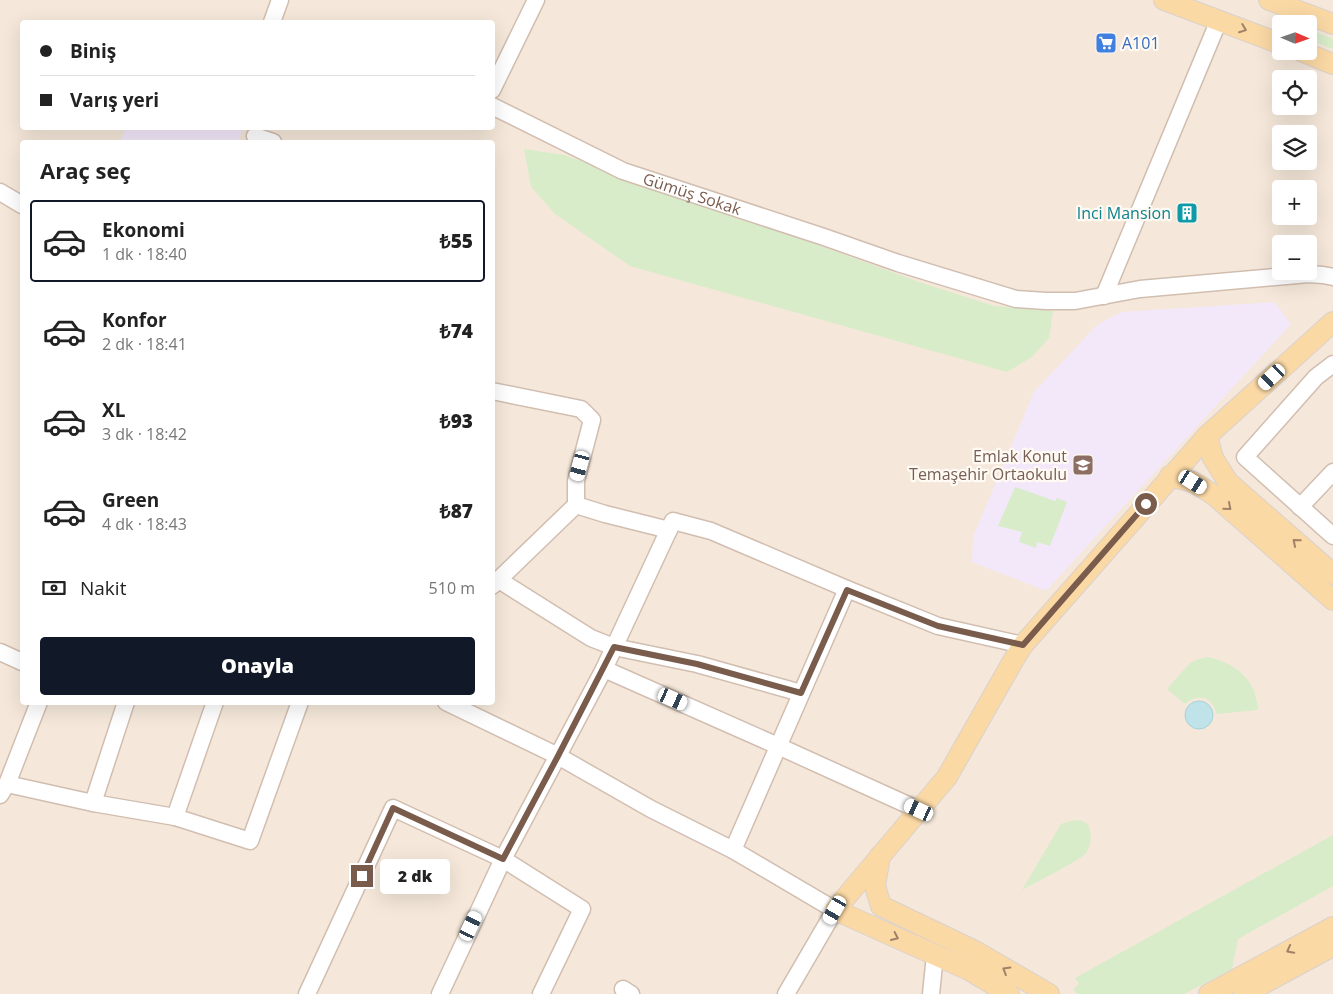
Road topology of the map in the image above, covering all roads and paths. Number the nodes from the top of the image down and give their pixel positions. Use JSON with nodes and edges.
{"nodes":[{"id":1,"x":280,"y":0,"type":"edge"},
{"id":2,"x":536,"y":0,"type":"edge"},
{"id":3,"x":1164,"y":0,"type":"edge"},
{"id":4,"x":1269,"y":0,"type":"edge"},
{"id":5,"x":273,"y":20,"type":"edge"},
{"id":6,"x":1220,"y":20,"type":"junction"},
{"id":7,"x":1333,"y":24,"type":"edge"},
{"id":8,"x":1272,"y":40,"type":"edge"},
{"id":9,"x":1318,"y":58,"type":"edge"},
{"id":10,"x":1333,"y":64,"type":"edge"},
{"id":11,"x":495,"y":84,"type":"edge"},
{"id":12,"x":495,"y":107,"type":"edge"},
{"id":13,"x":255,"y":135,"type":"edge"},
{"id":14,"x":268,"y":140,"type":"edge"},
{"id":15,"x":0,"y":192,"type":"edge"},
{"id":16,"x":20,"y":204,"type":"edge"},
{"id":17,"x":1333,"y":277,"type":"edge"},
{"id":18,"x":1104,"y":296,"type":"junction"},
{"id":19,"x":1333,"y":322,"type":"edge"},
{"id":20,"x":1333,"y":364,"type":"edge"},
{"id":21,"x":495,"y":392,"type":"edge"},
{"id":22,"x":1207,"y":436,"type":"junction"},
{"id":23,"x":1333,"y":472,"type":"edge"},
{"id":24,"x":1170,"y":476,"type":"junction"},
{"id":25,"x":576,"y":505,"type":"junction"},
{"id":26,"x":1300,"y":507,"type":"junction"},
{"id":27,"x":669,"y":530,"type":"junction"},
{"id":28,"x":1333,"y":536,"type":"edge"},
{"id":29,"x":1333,"y":574,"type":"edge"},
{"id":30,"x":496,"y":583,"type":"edge"},
{"id":31,"x":847,"y":590,"type":"junction"},
{"id":32,"x":1333,"y":600,"type":"edge"},
{"id":33,"x":1023,"y":645,"type":"junction"},
{"id":34,"x":614,"y":647,"type":"junction"},
{"id":35,"x":0,"y":652,"type":"edge"},
{"id":36,"x":20,"y":661,"type":"edge"},
{"id":37,"x":604,"y":669,"type":"junction"},
{"id":38,"x":801,"y":693,"type":"junction"},
{"id":39,"x":38,"y":705,"type":"edge"},
{"id":40,"x":125,"y":705,"type":"edge"},
{"id":41,"x":214,"y":705,"type":"edge"},
{"id":42,"x":299,"y":705,"type":"edge"},
{"id":43,"x":452,"y":705,"type":"edge"},
{"id":44,"x":778,"y":746,"type":"junction"},
{"id":45,"x":558,"y":756,"type":"junction"},
{"id":46,"x":3,"y":790,"type":"edge"},
{"id":47,"x":93,"y":803,"type":"junction"},
{"id":48,"x":919,"y":810,"type":"junction"},
{"id":49,"x":176,"y":817,"type":"junction"},
{"id":50,"x":733,"y":850,"type":"junction"},
{"id":51,"x":880,"y":856,"type":"junction"},
{"id":52,"x":503,"y":859,"type":"junction"},
{"id":53,"x":881,"y":906,"type":"junction"},
{"id":54,"x":835,"y":910,"type":"junction"},
{"id":55,"x":869,"y":925,"type":"junction"},
{"id":56,"x":1333,"y":927,"type":"edge"},
{"id":57,"x":1333,"y":946,"type":"edge"},
{"id":58,"x":935,"y":955,"type":"junction"},
{"id":59,"x":307,"y":994,"type":"edge"},
{"id":60,"x":440,"y":994,"type":"edge"},
{"id":61,"x":541,"y":994,"type":"edge"},
{"id":62,"x":786,"y":994,"type":"edge"},
{"id":63,"x":931,"y":994,"type":"edge"},
{"id":64,"x":1009,"y":994,"type":"edge"},
{"id":65,"x":1048,"y":994,"type":"edge"},
{"id":66,"x":1209,"y":994,"type":"edge"},
{"id":67,"x":1244,"y":994,"type":"edge"}],
"edges":[{"from":1,"to":5,"type":"street"},
{"from":2,"to":11,"type":"street"},
{"from":3,"to":6,"type":"main road"},
{"from":4,"to":7,"type":"main road"},
{"from":6,"to":8,"type":"main road","one_way":true},
{"from":6,"to":18,"type":"street"},
{"from":9,"to":10,"type":"main road"},
{"from":12,"to":18,"type":"street","name":"Gümüş Sokak"},
{"from":13,"to":14,"type":"street"},
{"from":15,"to":16,"type":"street"},
{"from":17,"to":18,"type":"street","name":"Gümüş Sokak"},
{"from":19,"to":22,"type":"main road"},
{"from":20,"to":26,"type":"street"},
{"from":21,"to":25,"type":"street"},
{"from":22,"to":24,"type":"main road"},
{"from":29,"to":22,"type":"main road","one_way":true},
{"from":23,"to":26,"type":"street"},
{"from":24,"to":32,"type":"main road","one_way":true},
{"from":24,"to":33,"type":"main road"},
{"from":25,"to":27,"type":"street"},
{"from":25,"to":30,"type":"street"},
{"from":26,"to":28,"type":"street"},
{"from":27,"to":31,"type":"street"},
{"from":27,"to":34,"type":"street"},
{"from":30,"to":34,"type":"street"},
{"from":31,"to":33,"type":"street"},
{"from":31,"to":38,"type":"street"},
{"from":33,"to":48,"type":"main road"},
{"from":34,"to":37,"type":"street"},
{"from":34,"to":38,"type":"street"},
{"from":35,"to":36,"type":"street"},
{"from":37,"to":44,"type":"street"},
{"from":37,"to":45,"type":"street"},
{"from":38,"to":44,"type":"street"},
{"from":39,"to":46,"type":"street"},
{"from":40,"to":47,"type":"street"},
{"from":41,"to":49,"type":"street"},
{"from":42,"to":49,"type":"street"},
{"from":43,"to":45,"type":"street"},
{"from":44,"to":48,"type":"street"},
{"from":44,"to":50,"type":"street"},
{"from":45,"to":50,"type":"street"},
{"from":45,"to":52,"type":"street"},
{"from":46,"to":47,"type":"street"},
{"from":47,"to":49,"type":"street"},
{"from":48,"to":51,"type":"main road"},
{"from":50,"to":54,"type":"street"},
{"from":51,"to":53,"type":"main road"},
{"from":51,"to":54,"type":"main road"},
{"from":52,"to":59,"type":"street"},
{"from":52,"to":60,"type":"street"},
{"from":52,"to":61,"type":"street"},
{"from":53,"to":55,"type":"main road"},
{"from":65,"to":53,"type":"main road","one_way":true},
{"from":54,"to":55,"type":"main road"},
{"from":54,"to":62,"type":"street"},
{"from":55,"to":58,"type":"main road","one_way":true},
{"from":56,"to":66,"type":"main road","one_way":true},
{"from":57,"to":67,"type":"main road"},
{"from":58,"to":63,"type":"street"},
{"from":58,"to":64,"type":"main road"}]}
